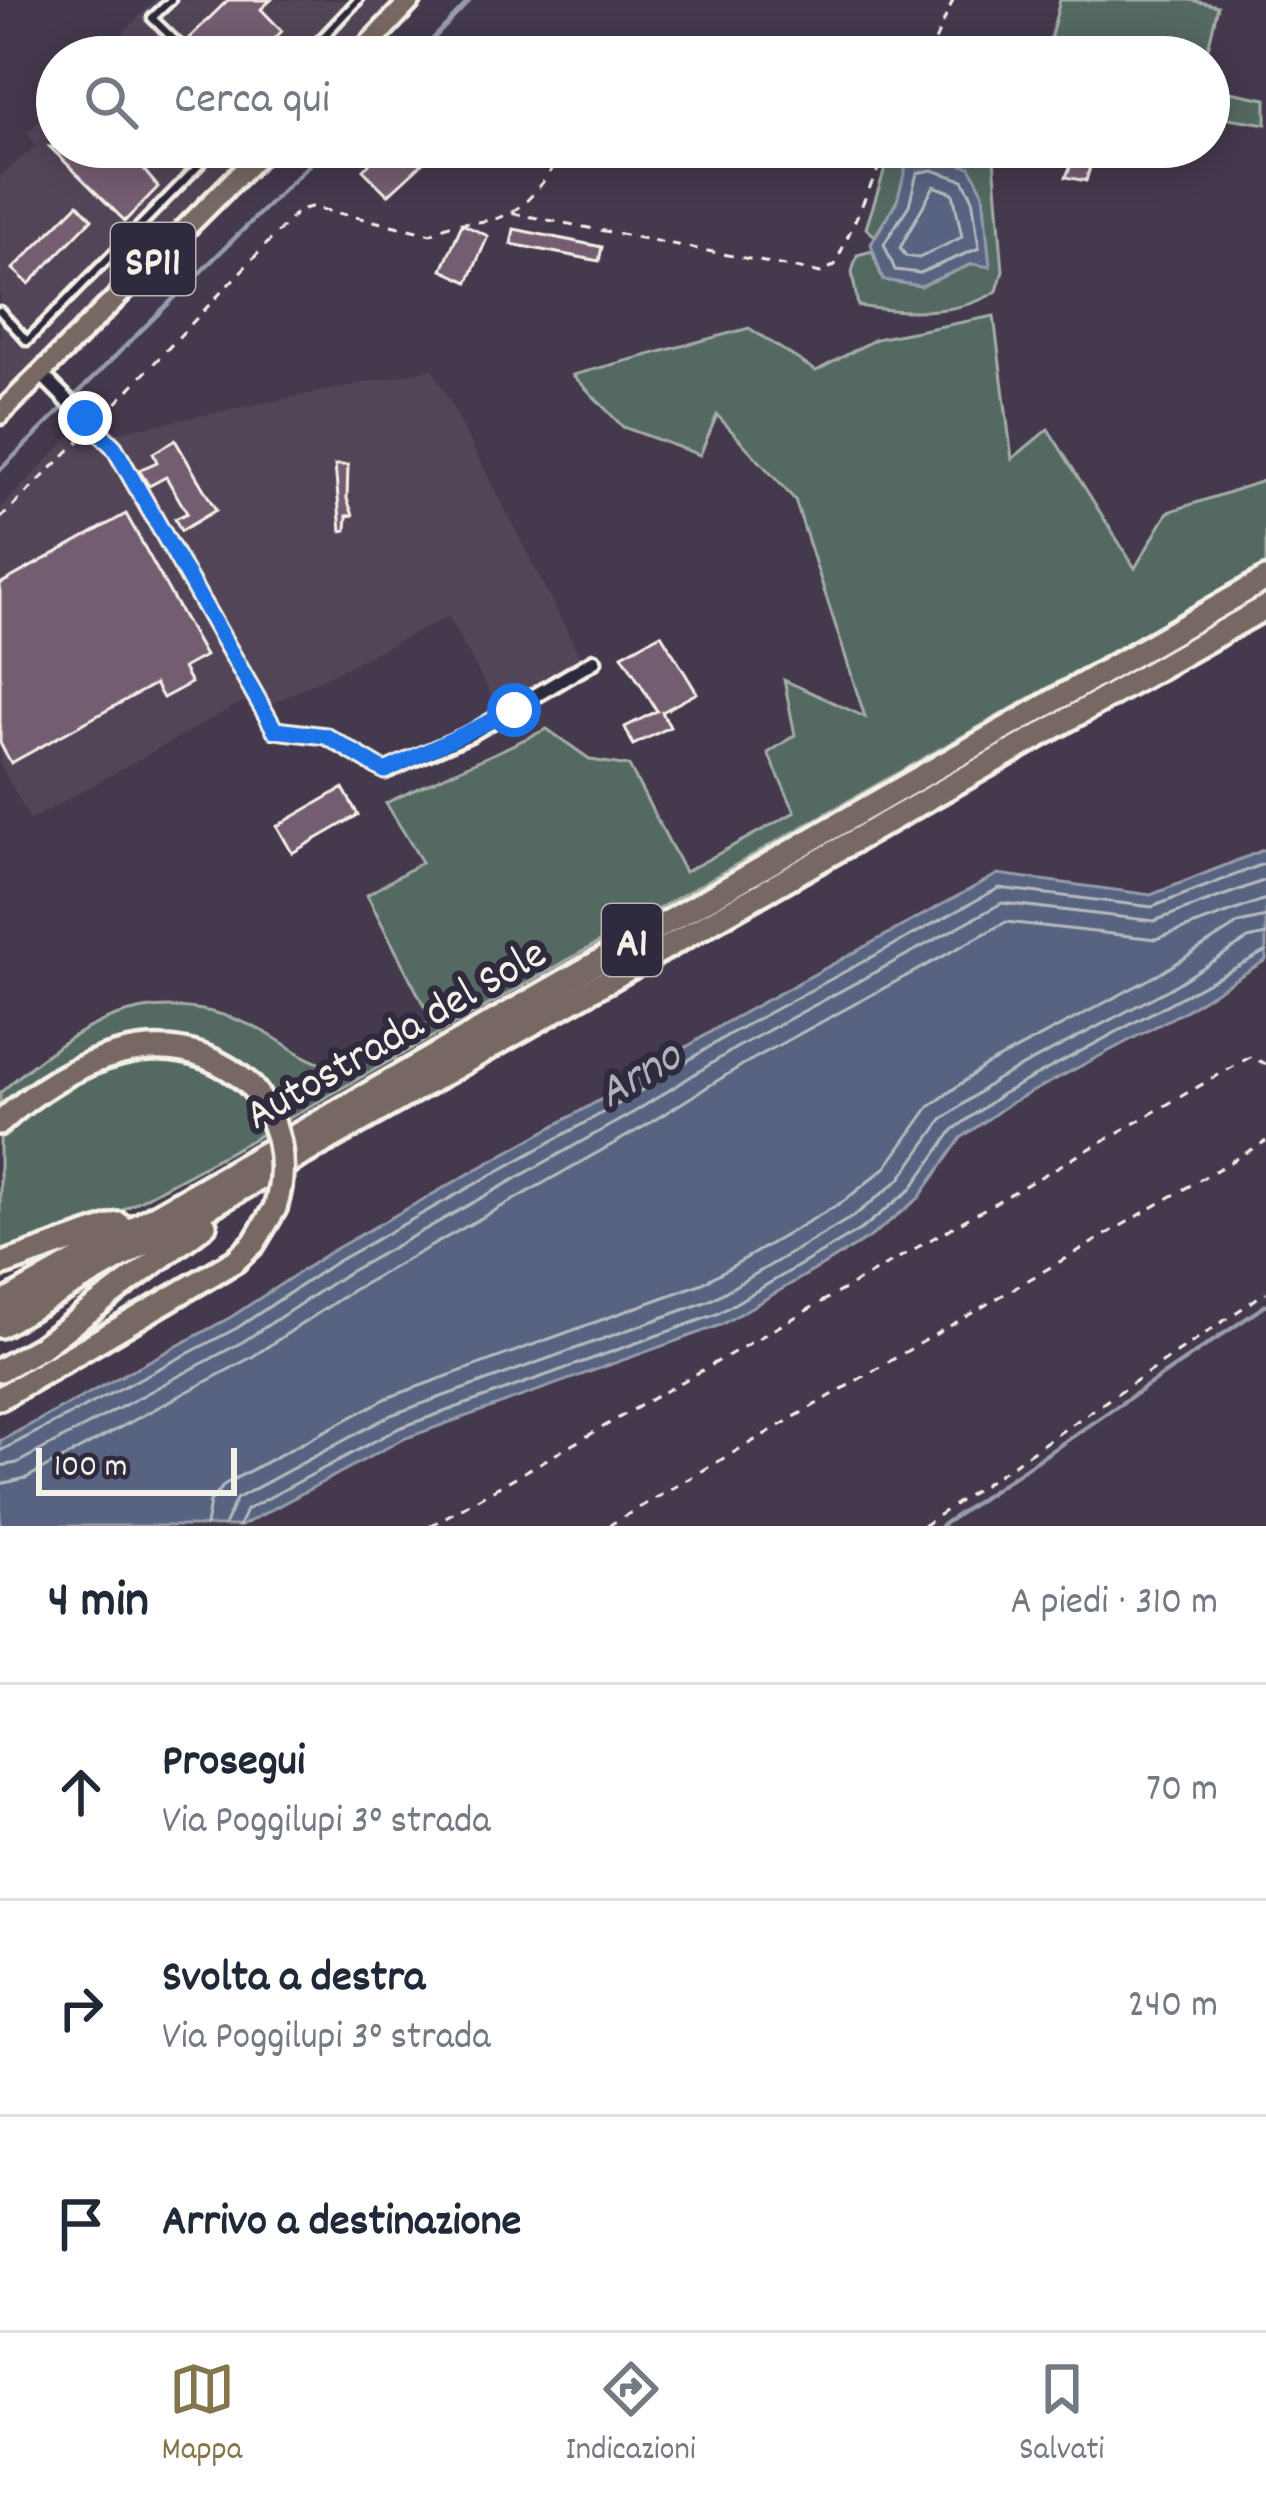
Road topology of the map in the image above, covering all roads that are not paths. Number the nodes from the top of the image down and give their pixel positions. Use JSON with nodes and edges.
{"nodes":[{"id":1,"x":171,"y":0,"type":"edge"},
{"id":2,"x":358,"y":0,"type":"edge"},
{"id":3,"x":412,"y":0,"type":"edge"},
{"id":4,"x":170,"y":36,"type":"edge"},
{"id":5,"x":324,"y":36,"type":"edge"},
{"id":6,"x":377,"y":36,"type":"edge"},
{"id":7,"x":197,"y":168,"type":"edge"},
{"id":8,"x":246,"y":168,"type":"edge"},
{"id":9,"x":112,"y":255,"type":"junction"},
{"id":10,"x":135,"y":277,"type":"junction"},
{"id":11,"x":0,"y":311,"type":"edge"},
{"id":12,"x":45,"y":378,"type":"junction"},
{"id":13,"x":0,"y":414,"type":"edge"},
{"id":14,"x":1266,"y":579,"type":"edge"},
{"id":15,"x":1266,"y":607,"type":"edge"},
{"id":16,"x":594,"y":662,"type":"dead end"},
{"id":17,"x":0,"y":1123,"type":"edge"},
{"id":18,"x":269,"y":1177,"type":"junction"},
{"id":19,"x":159,"y":1210,"type":"junction"},
{"id":20,"x":0,"y":1265,"type":"edge"},
{"id":21,"x":0,"y":1305,"type":"edge"},
{"id":22,"x":0,"y":1326,"type":"edge"},
{"id":23,"x":8,"y":1366,"type":"edge"},
{"id":24,"x":0,"y":1398,"type":"edge"}],
"edges":[{"from":1,"to":4,"type":"lane"},
{"from":2,"to":5,"type":"lane"},
{"from":3,"to":6,"type":"main road"},
{"from":7,"to":9,"type":"lane"},
{"from":8,"to":10,"type":"main road","number":"SP11"},
{"from":9,"to":10,"type":"lane"},
{"from":9,"to":11,"type":"lane"},
{"from":10,"to":12,"type":"main road","number":"SP11"},
{"from":12,"to":13,"type":"main road","number":"SP11"},
{"from":12,"to":16,"type":"street"},
{"from":14,"to":19,"type":"highway","name":"Autostrada del Sole","number":"A1"},
{"from":15,"to":18,"type":"highway","name":"Autostrada del Sole","number":"A1"},
{"from":17,"to":24,"type":"highway","bridge":true},
{"from":18,"to":22,"type":"highway","name":"Autostrada del Sole","number":"A1"},
{"from":18,"to":23,"type":"highway"},
{"from":19,"to":20,"type":"highway"},
{"from":19,"to":21,"type":"highway","name":"Autostrada del Sole","number":"A1"}]}
